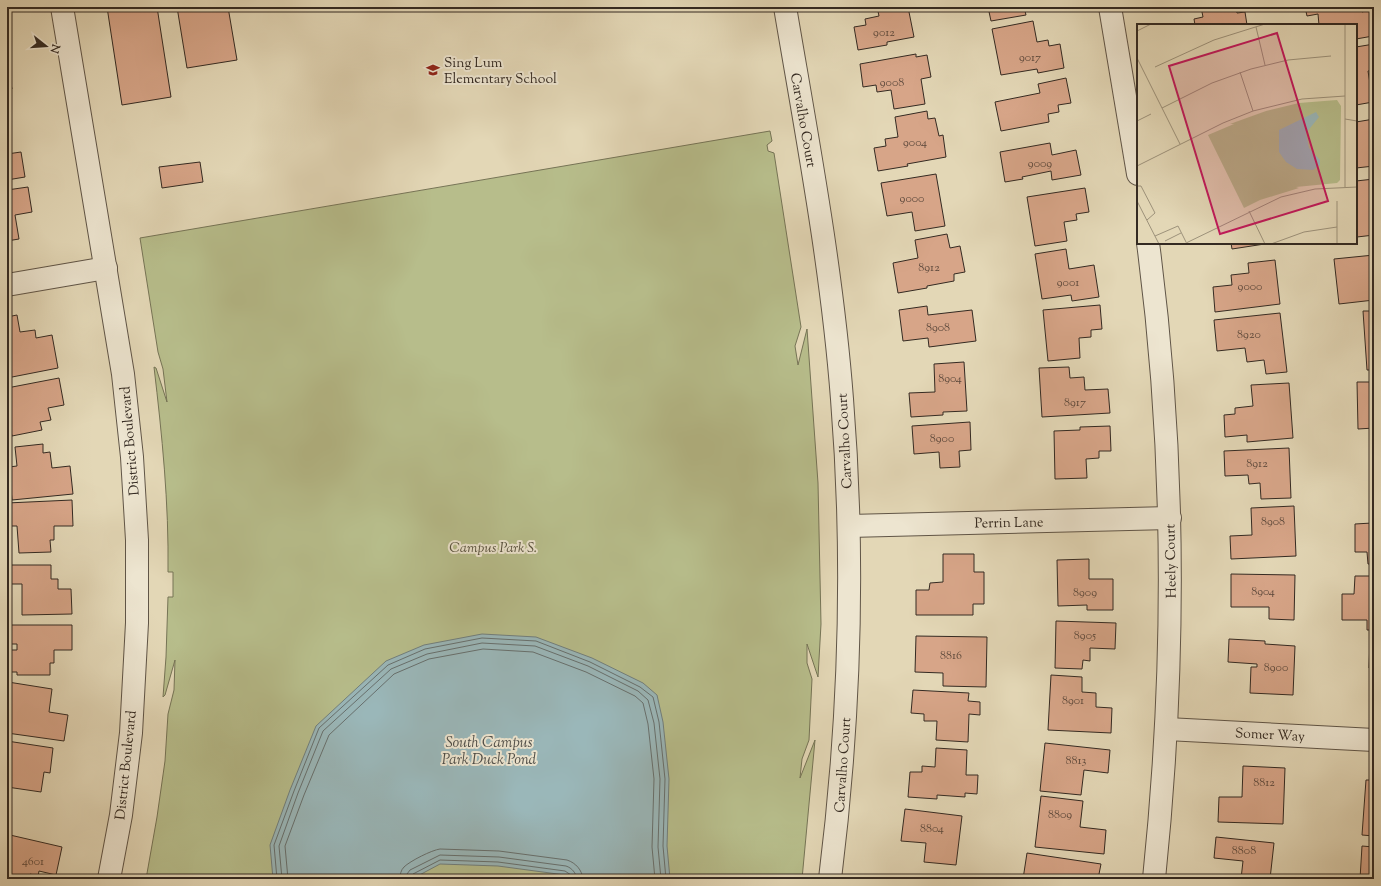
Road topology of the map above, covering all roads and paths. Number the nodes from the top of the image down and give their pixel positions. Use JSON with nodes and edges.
{"nodes":[{"id":1,"x":62,"y":7,"type":"edge"},
{"id":2,"x":784,"y":7,"type":"edge"},
{"id":3,"x":1110,"y":7,"type":"edge"},
{"id":4,"x":1137,"y":168,"type":"edge"},
{"id":5,"x":1148,"y":244,"type":"edge"},
{"id":6,"x":106,"y":268,"type":"junction"},
{"id":7,"x":7,"y":285,"type":"edge"},
{"id":8,"x":1170,"y":518,"type":"junction"},
{"id":9,"x":849,"y":526,"type":"junction"},
{"id":10,"x":1167,"y":729,"type":"junction"},
{"id":11,"x":1374,"y":740,"type":"edge"},
{"id":12,"x":109,"y":879,"type":"edge"},
{"id":13,"x":830,"y":879,"type":"edge"},
{"id":14,"x":1154,"y":879,"type":"edge"}],
"edges":[{"from":1,"to":6,"type":"street","name":"District Boulevard"},
{"from":2,"to":9,"type":"street","name":"Carvalho Court"},
{"from":3,"to":4,"type":"street"},
{"from":5,"to":8,"type":"street","name":"Heely Court"},
{"from":6,"to":7,"type":"street"},
{"from":6,"to":12,"type":"street","name":"District Boulevard"},
{"from":8,"to":9,"type":"street","name":"Perrin Lane"},
{"from":8,"to":10,"type":"street","name":"Heely Court"},
{"from":9,"to":13,"type":"street","name":"Carvalho Court"},
{"from":10,"to":11,"type":"street","name":"Somer Way"},
{"from":10,"to":14,"type":"street","name":"Heely Court"}]}
